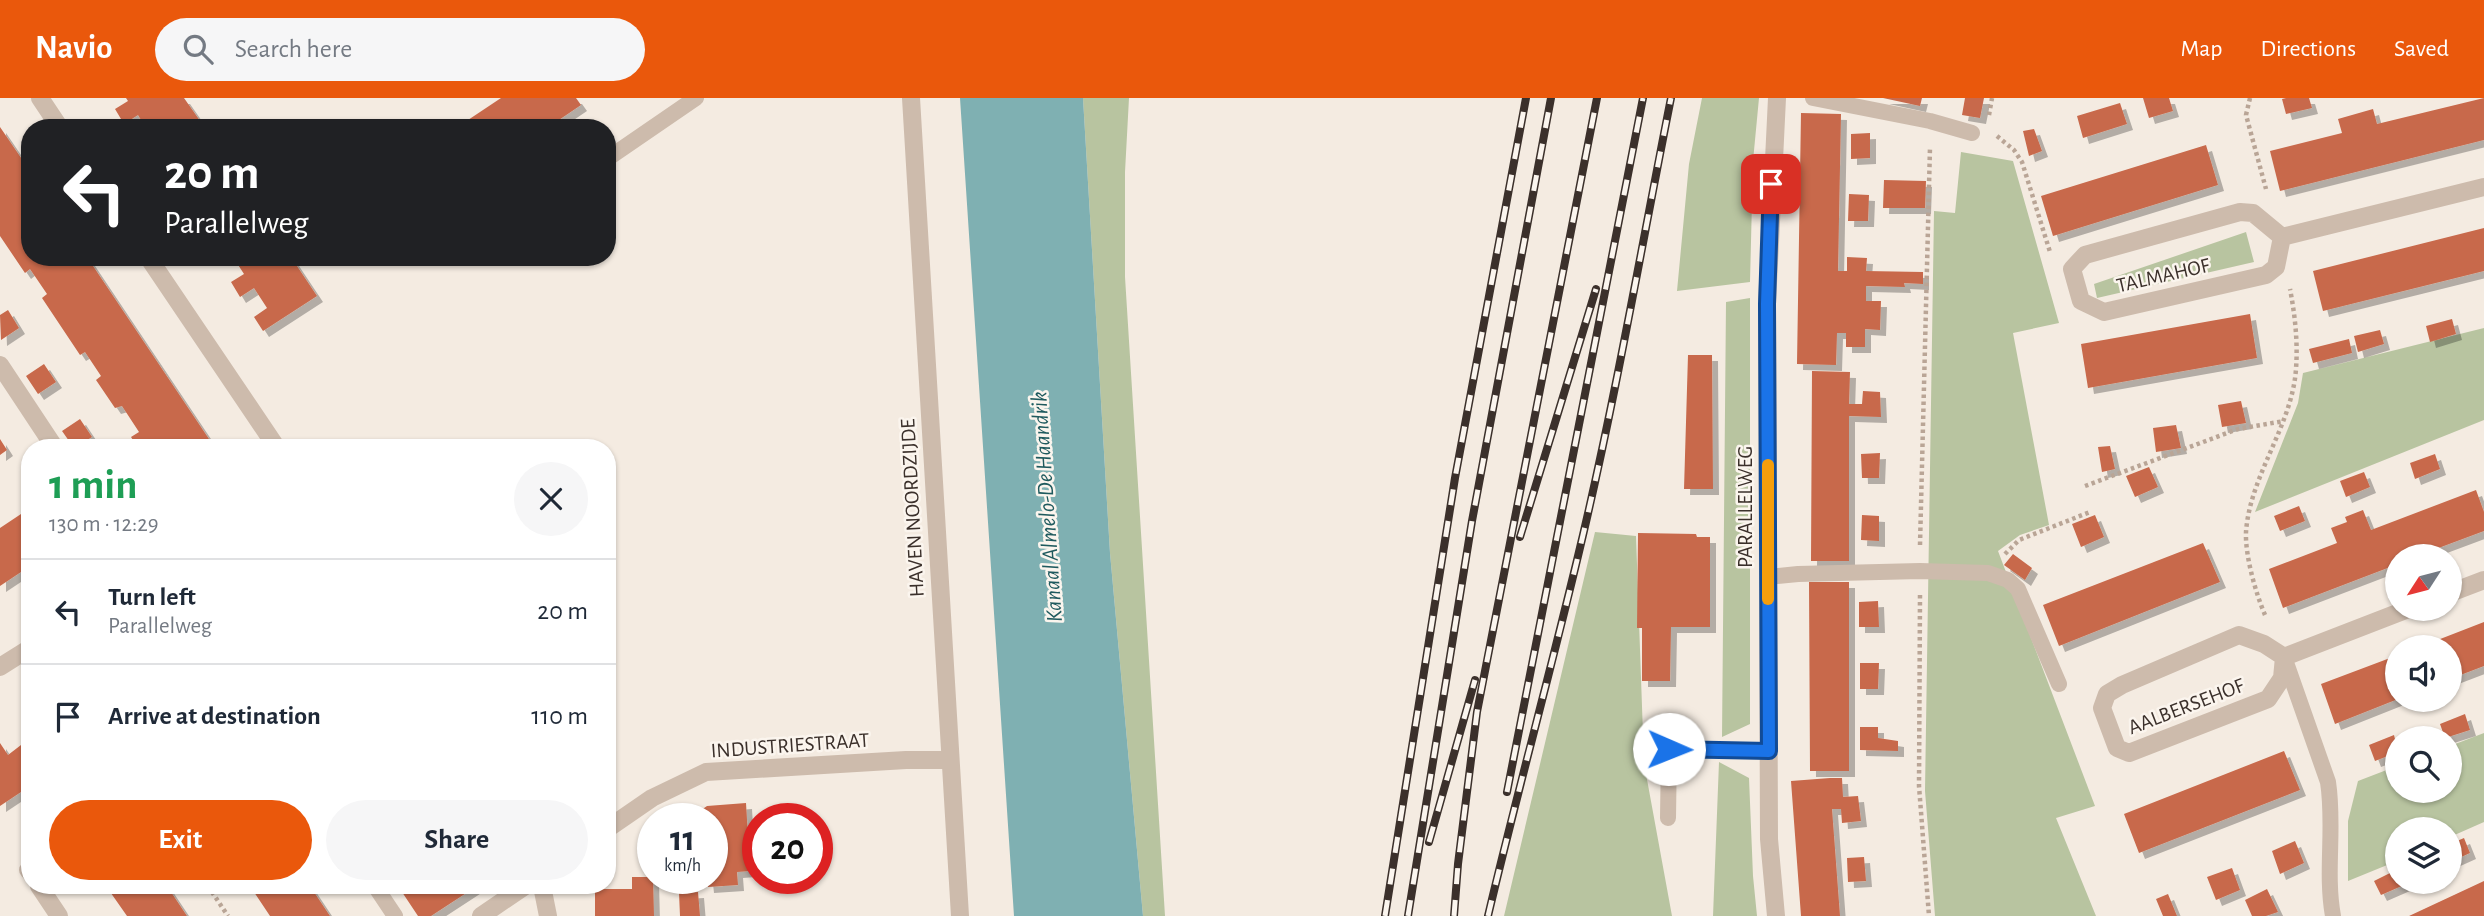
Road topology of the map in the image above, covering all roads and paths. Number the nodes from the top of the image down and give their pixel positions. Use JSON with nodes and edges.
{"nodes":[{"id":1,"x":40,"y":98,"type":"edge"},
{"id":2,"x":696,"y":98,"type":"edge"},
{"id":3,"x":911,"y":98,"type":"edge"},
{"id":4,"x":1777,"y":98,"type":"edge"},
{"id":5,"x":1813,"y":98,"type":"edge"},
{"id":6,"x":2250,"y":98,"type":"edge"},
{"id":7,"x":54,"y":119,"type":"edge"},
{"id":8,"x":1930,"y":121,"type":"junction"},
{"id":9,"x":1972,"y":133,"type":"joint"},
{"id":10,"x":616,"y":153,"type":"edge"},
{"id":11,"x":2484,"y":187,"type":"edge"},
{"id":12,"x":2266,"y":191,"type":"dead end"},
{"id":13,"x":2282,"y":237,"type":"junction"},
{"id":14,"x":154,"y":266,"type":"edge"},
{"id":15,"x":2071,"y":269,"type":"junction"},
{"id":16,"x":2290,"y":285,"type":"dead end"},
{"id":17,"x":0,"y":365,"type":"edge"},
{"id":18,"x":2284,"y":421,"type":"junction"},
{"id":19,"x":49,"y":439,"type":"edge"},
{"id":20,"x":271,"y":439,"type":"edge"},
{"id":21,"x":2085,"y":486,"type":"dead end"},
{"id":22,"x":2090,"y":512,"type":"dead end"},
{"id":23,"x":1920,"y":571,"type":"junction"},
{"id":24,"x":1989,"y":573,"type":"junction"},
{"id":25,"x":1768,"y":577,"type":"junction"},
{"id":26,"x":2484,"y":580,"type":"edge"},
{"id":27,"x":2462,"y":588,"type":"edge"},
{"id":28,"x":2385,"y":618,"type":"edge"},
{"id":29,"x":21,"y":654,"type":"edge"},
{"id":30,"x":2284,"y":657,"type":"junction"},
{"id":31,"x":0,"y":667,"type":"edge"},
{"id":32,"x":2059,"y":684,"type":"dead end"},
{"id":33,"x":1769,"y":751,"type":"junction"},
{"id":34,"x":950,"y":760,"type":"junction"},
{"id":35,"x":1668,"y":818,"type":"dead end"},
{"id":36,"x":616,"y":823,"type":"edge"},
{"id":37,"x":44,"y":894,"type":"edge"},
{"id":38,"x":213,"y":894,"type":"edge"},
{"id":39,"x":380,"y":894,"type":"edge"},
{"id":40,"x":513,"y":894,"type":"edge"},
{"id":41,"x":544,"y":894,"type":"edge"},
{"id":42,"x":59,"y":916,"type":"edge"},
{"id":43,"x":228,"y":916,"type":"edge"},
{"id":44,"x":395,"y":916,"type":"edge"},
{"id":45,"x":481,"y":916,"type":"edge"},
{"id":46,"x":548,"y":916,"type":"edge"},
{"id":47,"x":960,"y":916,"type":"edge"},
{"id":48,"x":1776,"y":916,"type":"edge"},
{"id":49,"x":1929,"y":916,"type":"edge"},
{"id":50,"x":2333,"y":916,"type":"edge"}],
"edges":[{"from":1,"to":7,"type":"street"},
{"from":2,"to":10,"type":"lane"},
{"from":3,"to":34,"type":"street","name":"HAVEN NOORDZIJDE"},
{"from":4,"to":25,"type":"street","name":"PARALLELWEG"},
{"from":5,"to":8,"type":"lane"},
{"from":6,"to":12,"type":"path"},
{"from":8,"to":9,"type":"lane"},
{"from":8,"to":23,"type":"path"},
{"from":9,"to":15,"type":"path"},
{"from":11,"to":13,"type":"street"},
{"from":13,"to":15,"type":"street","name":"TALMAHOF"},
{"from":13,"to":15,"type":"street","name":"TALMAHOF"},
{"from":14,"to":20,"type":"street"},
{"from":16,"to":18,"type":"path"},
{"from":17,"to":19,"type":"street"},
{"from":18,"to":21,"type":"path"},
{"from":18,"to":30,"type":"path"},
{"from":22,"to":24,"type":"path"},
{"from":23,"to":24,"type":"lane"},
{"from":23,"to":25,"type":"lane"},
{"from":23,"to":49,"type":"path"},
{"from":24,"to":32,"type":"lane"},
{"from":25,"to":33,"type":"street","name":"PARALLELWEG"},
{"from":26,"to":27,"type":"street"},
{"from":28,"to":30,"type":"street"},
{"from":29,"to":31,"type":"street"},
{"from":30,"to":30,"type":"street","name":"AALBERSEHOF"},
{"from":30,"to":50,"type":"lane"},
{"from":33,"to":35,"type":"lane"},
{"from":33,"to":48,"type":"street","name":"PARALLELWEG"},
{"from":34,"to":36,"type":"street","name":"INDUSTRIESTRAAT"},
{"from":34,"to":47,"type":"street","name":"HAVEN NOORDZIJDE"},
{"from":37,"to":42,"type":"street"},
{"from":38,"to":43,"type":"path"},
{"from":39,"to":44,"type":"lane"},
{"from":40,"to":45,"type":"street"},
{"from":41,"to":46,"type":"street"}]}
